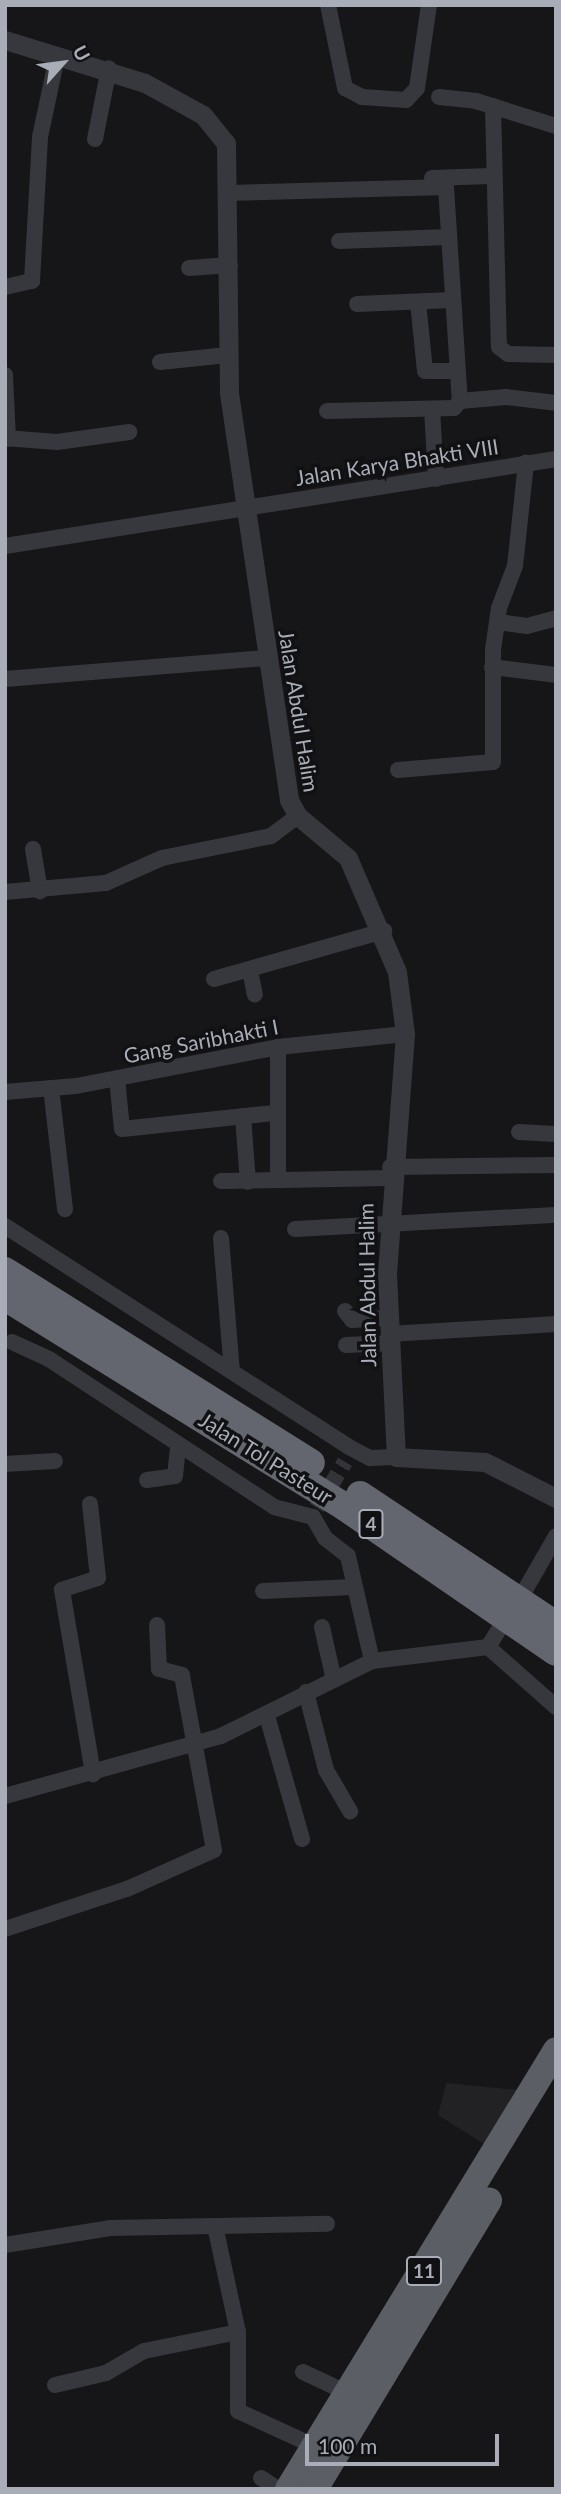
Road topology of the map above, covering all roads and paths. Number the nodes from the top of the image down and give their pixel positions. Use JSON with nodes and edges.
{"nodes":[{"id":1,"x":328,"y":5,"type":"edge"},
{"id":2,"x":429,"y":5,"type":"edge"},
{"id":3,"x":5,"y":40,"type":"edge"},
{"id":4,"x":57,"y":57,"type":"junction"},
{"id":5,"x":109,"y":68,"type":"junction"},
{"id":6,"x":439,"y":97,"type":"dead end"},
{"id":7,"x":493,"y":106,"type":"junction"},
{"id":8,"x":556,"y":126,"type":"edge"},
{"id":9,"x":95,"y":139,"type":"dead end"},
{"id":10,"x":492,"y":176,"type":"junction"},
{"id":11,"x":235,"y":188,"type":"junction"},
{"id":12,"x":448,"y":237,"type":"junction"},
{"id":13,"x":339,"y":241,"type":"dead end"},
{"id":14,"x":230,"y":265,"type":"junction"},
{"id":15,"x":189,"y":268,"type":"dead end"},
{"id":16,"x":5,"y":287,"type":"edge"},
{"id":17,"x":452,"y":300,"type":"junction"},
{"id":18,"x":418,"y":302,"type":"junction"},
{"id":19,"x":357,"y":304,"type":"dead end"},
{"id":20,"x":228,"y":355,"type":"junction"},
{"id":21,"x":556,"y":355,"type":"edge"},
{"id":22,"x":160,"y":362,"type":"dead end"},
{"id":23,"x":457,"y":371,"type":"junction"},
{"id":24,"x":5,"y":375,"type":"edge"},
{"id":25,"x":460,"y":401,"type":"junction"},
{"id":26,"x":556,"y":403,"type":"edge"},
{"id":27,"x":432,"y":409,"type":"junction"},
{"id":28,"x":327,"y":411,"type":"dead end"},
{"id":29,"x":130,"y":432,"type":"dead end"},
{"id":30,"x":6,"y":439,"type":"edge"},
{"id":31,"x":556,"y":459,"type":"edge"},
{"id":32,"x":526,"y":463,"type":"junction"},
{"id":33,"x":436,"y":479,"type":"junction"},
{"id":34,"x":244,"y":509,"type":"junction"},
{"id":35,"x":5,"y":546,"type":"edge"},
{"id":36,"x":556,"y":618,"type":"edge"},
{"id":37,"x":498,"y":622,"type":"junction"},
{"id":38,"x":268,"y":658,"type":"junction"},
{"id":39,"x":492,"y":667,"type":"junction"},
{"id":40,"x":556,"y":676,"type":"edge"},
{"id":41,"x":5,"y":679,"type":"edge"},
{"id":42,"x":398,"y":770,"type":"dead end"},
{"id":43,"x":298,"y":816,"type":"junction"},
{"id":44,"x":33,"y":849,"type":"dead end"},
{"id":45,"x":40,"y":891,"type":"junction"},
{"id":46,"x":5,"y":892,"type":"edge"},
{"id":47,"x":384,"y":931,"type":"junction"},
{"id":48,"x":250,"y":970,"type":"junction"},
{"id":49,"x":214,"y":979,"type":"dead end"},
{"id":50,"x":255,"y":995,"type":"dead end"},
{"id":51,"x":405,"y":1034,"type":"junction"},
{"id":52,"x":278,"y":1046,"type":"junction"},
{"id":53,"x":117,"y":1078,"type":"junction"},
{"id":54,"x":51,"y":1088,"type":"junction"},
{"id":55,"x":5,"y":1092,"type":"edge"},
{"id":56,"x":275,"y":1113,"type":"junction"},
{"id":57,"x":243,"y":1116,"type":"junction"},
{"id":58,"x":519,"y":1132,"type":"dead end"},
{"id":59,"x":556,"y":1134,"type":"edge"},
{"id":60,"x":556,"y":1165,"type":"edge"},
{"id":61,"x":390,"y":1173,"type":"junction"},
{"id":62,"x":278,"y":1176,"type":"junction"},
{"id":63,"x":221,"y":1181,"type":"dead end"},
{"id":64,"x":248,"y":1182,"type":"junction"},
{"id":65,"x":65,"y":1209,"type":"dead end"},
{"id":66,"x":556,"y":1215,"type":"edge"},
{"id":67,"x":387,"y":1225,"type":"junction"},
{"id":68,"x":5,"y":1226,"type":"edge"},
{"id":69,"x":295,"y":1229,"type":"dead end"},
{"id":70,"x":221,"y":1238,"type":"dead end"},
{"id":71,"x":5,"y":1271,"type":"edge"},
{"id":72,"x":5,"y":1297,"type":"edge"},
{"id":73,"x":345,"y":1311,"type":"dead end"},
{"id":74,"x":556,"y":1324,"type":"edge"},
{"id":75,"x":389,"y":1331,"type":"junction"},
{"id":76,"x":12,"y":1342,"type":"dead end"},
{"id":77,"x":346,"y":1345,"type":"dead end"},
{"id":78,"x":232,"y":1371,"type":"junction"},
{"id":79,"x":185,"y":1396,"type":"junction"},
{"id":80,"x":178,"y":1447,"type":"junction"},
{"id":81,"x":396,"y":1457,"type":"junction"},
{"id":82,"x":55,"y":1461,"type":"dead end"},
{"id":83,"x":5,"y":1464,"type":"edge"},
{"id":84,"x":147,"y":1480,"type":"dead end"},
{"id":85,"x":556,"y":1498,"type":"edge"},
{"id":86,"x":90,"y":1504,"type":"dead end"},
{"id":87,"x":556,"y":1536,"type":"edge"},
{"id":88,"x":354,"y":1587,"type":"junction"},
{"id":89,"x":525,"y":1590,"type":"dead end"},
{"id":90,"x":263,"y":1591,"type":"dead end"},
{"id":91,"x":157,"y":1625,"type":"dead end"},
{"id":92,"x":556,"y":1625,"type":"edge"},
{"id":93,"x":501,"y":1626,"type":"dead end"},
{"id":94,"x":322,"y":1627,"type":"dead end"},
{"id":95,"x":488,"y":1647,"type":"junction"},
{"id":96,"x":556,"y":1652,"type":"edge"},
{"id":97,"x":372,"y":1661,"type":"junction"},
{"id":98,"x":333,"y":1676,"type":"junction"},
{"id":99,"x":306,"y":1692,"type":"junction"},
{"id":100,"x":556,"y":1707,"type":"edge"},
{"id":101,"x":267,"y":1716,"type":"junction"},
{"id":102,"x":190,"y":1745,"type":"junction"},
{"id":103,"x":93,"y":1774,"type":"junction"},
{"id":104,"x":5,"y":1796,"type":"edge"},
{"id":105,"x":350,"y":1811,"type":"dead end"},
{"id":106,"x":302,"y":1839,"type":"dead end"},
{"id":107,"x":5,"y":1928,"type":"edge"},
{"id":108,"x":556,"y":2050,"type":"edge"},
{"id":109,"x":556,"y":2083,"type":"edge"},
{"id":110,"x":327,"y":2224,"type":"dead end"},
{"id":111,"x":215,"y":2226,"type":"junction"},
{"id":112,"x":5,"y":2245,"type":"edge"},
{"id":113,"x":400,"y":2331,"type":"junction"},
{"id":114,"x":238,"y":2332,"type":"junction"},
{"id":115,"x":303,"y":2372,"type":"dead end"},
{"id":116,"x":55,"y":2385,"type":"dead end"},
{"id":117,"x":348,"y":2393,"type":"junction"},
{"id":118,"x":314,"y":2446,"type":"junction"},
{"id":119,"x":261,"y":2478,"type":"dead end"},
{"id":120,"x":278,"y":2489,"type":"edge"},
{"id":121,"x":288,"y":2489,"type":"edge"},
{"id":122,"x":315,"y":2489,"type":"edge"}],
"edges":[{"from":1,"to":2,"type":"street"},
{"from":3,"to":4,"type":"street","name":"Jalan Abdul Halim"},
{"from":4,"to":5,"type":"street","name":"Jalan Abdul Halim"},
{"from":4,"to":16,"type":"street"},
{"from":5,"to":9,"type":"street"},
{"from":5,"to":11,"type":"street","name":"Jalan Abdul Halim"},
{"from":6,"to":7,"type":"street"},
{"from":7,"to":8,"type":"street"},
{"from":7,"to":10,"type":"street"},
{"from":10,"to":11,"type":"street"},
{"from":10,"to":21,"type":"street"},
{"from":11,"to":12,"type":"street"},
{"from":11,"to":14,"type":"street","name":"Jalan Abdul Halim"},
{"from":12,"to":13,"type":"street"},
{"from":12,"to":17,"type":"street"},
{"from":14,"to":15,"type":"street"},
{"from":14,"to":20,"type":"street","name":"Jalan Abdul Halim"},
{"from":17,"to":18,"type":"street"},
{"from":17,"to":23,"type":"street"},
{"from":18,"to":19,"type":"street"},
{"from":18,"to":23,"type":"street"},
{"from":20,"to":22,"type":"street"},
{"from":20,"to":34,"type":"street","name":"Jalan Abdul Halim"},
{"from":23,"to":25,"type":"street"},
{"from":24,"to":30,"type":"street"},
{"from":25,"to":26,"type":"street"},
{"from":25,"to":27,"type":"street"},
{"from":27,"to":28,"type":"street"},
{"from":27,"to":33,"type":"street"},
{"from":29,"to":30,"type":"street"},
{"from":31,"to":32,"type":"street","name":"Jalan Karya Bhakti VIII"},
{"from":32,"to":33,"type":"street","name":"Jalan Karya Bhakti VIII"},
{"from":32,"to":37,"type":"street"},
{"from":33,"to":34,"type":"street","name":"Jalan Karya Bhakti VIII"},
{"from":34,"to":35,"type":"street","name":"Jalan Karya Bhakti VIII"},
{"from":34,"to":38,"type":"street","name":"Jalan Abdul Halim"},
{"from":36,"to":37,"type":"street"},
{"from":37,"to":39,"type":"street"},
{"from":38,"to":41,"type":"street"},
{"from":38,"to":43,"type":"street","name":"Jalan Abdul Halim"},
{"from":39,"to":40,"type":"street"},
{"from":39,"to":42,"type":"street"},
{"from":43,"to":45,"type":"street"},
{"from":43,"to":47,"type":"street","name":"Jalan Abdul Halim"},
{"from":44,"to":45,"type":"street"},
{"from":45,"to":46,"type":"street"},
{"from":47,"to":48,"type":"street"},
{"from":47,"to":51,"type":"street","name":"Jalan Abdul Halim"},
{"from":48,"to":49,"type":"street"},
{"from":48,"to":50,"type":"street"},
{"from":51,"to":52,"type":"street","name":"Gang Saribhakti I"},
{"from":51,"to":61,"type":"street","name":"Jalan Abdul Halim"},
{"from":52,"to":53,"type":"street","name":"Gang Saribhakti I"},
{"from":52,"to":56,"type":"street"},
{"from":53,"to":54,"type":"street","name":"Gang Saribhakti I"},
{"from":53,"to":57,"type":"street"},
{"from":54,"to":55,"type":"street","name":"Gang Saribhakti I"},
{"from":54,"to":65,"type":"street"},
{"from":56,"to":57,"type":"street"},
{"from":56,"to":62,"type":"street"},
{"from":57,"to":64,"type":"street"},
{"from":58,"to":59,"type":"street"},
{"from":60,"to":61,"type":"street"},
{"from":61,"to":62,"type":"street"},
{"from":61,"to":67,"type":"street","name":"Jalan Abdul Halim"},
{"from":62,"to":64,"type":"street"},
{"from":63,"to":64,"type":"street"},
{"from":66,"to":67,"type":"street"},
{"from":67,"to":69,"type":"street"},
{"from":67,"to":75,"type":"street","name":"Jalan Abdul Halim"},
{"from":68,"to":78,"type":"street"},
{"from":70,"to":78,"type":"street"},
{"from":71,"to":79,"type":"highway","name":"Jalan Tol Pasteur","number":"4"},
{"from":72,"to":79,"type":"highway","name":"Jalan Tol Pasteur","number":"4"},
{"from":73,"to":75,"type":"street"},
{"from":74,"to":75,"type":"street"},
{"from":75,"to":77,"type":"street"},
{"from":75,"to":81,"type":"street","name":"Jalan Abdul Halim"},
{"from":76,"to":80,"type":"street"},
{"from":78,"to":81,"type":"street"},
{"from":79,"to":92,"type":"highway","name":"Jalan Tol Pasteur","number":"4"},
{"from":79,"to":96,"type":"highway","name":"Jalan Tol Pasteur","number":"4"},
{"from":80,"to":84,"type":"street"},
{"from":80,"to":88,"type":"street"},
{"from":81,"to":85,"type":"street"},
{"from":82,"to":83,"type":"street"},
{"from":86,"to":103,"type":"street"},
{"from":87,"to":89,"type":"street"},
{"from":88,"to":90,"type":"street"},
{"from":88,"to":97,"type":"street"},
{"from":91,"to":102,"type":"street"},
{"from":93,"to":95,"type":"street"},
{"from":94,"to":98,"type":"street"},
{"from":95,"to":97,"type":"street"},
{"from":95,"to":100,"type":"street"},
{"from":97,"to":98,"type":"street"},
{"from":98,"to":99,"type":"street"},
{"from":99,"to":101,"type":"street"},
{"from":99,"to":105,"type":"street"},
{"from":101,"to":102,"type":"street"},
{"from":101,"to":106,"type":"street"},
{"from":102,"to":103,"type":"street"},
{"from":102,"to":107,"type":"street"},
{"from":103,"to":104,"type":"street"},
{"from":108,"to":113,"type":"highway","number":"11"},
{"from":109,"to":113,"type":"highway","number":"11"},
{"from":110,"to":111,"type":"street"},
{"from":111,"to":112,"type":"street"},
{"from":111,"to":114,"type":"street"},
{"from":113,"to":117,"type":"highway","number":"11"},
{"from":113,"to":122,"type":"highway","number":"11"},
{"from":114,"to":116,"type":"street"},
{"from":114,"to":118,"type":"street"},
{"from":115,"to":117,"type":"street"},
{"from":117,"to":118,"type":"highway","number":"11"},
{"from":118,"to":121,"type":"highway","number":"11"},
{"from":119,"to":120,"type":"street"}]}
